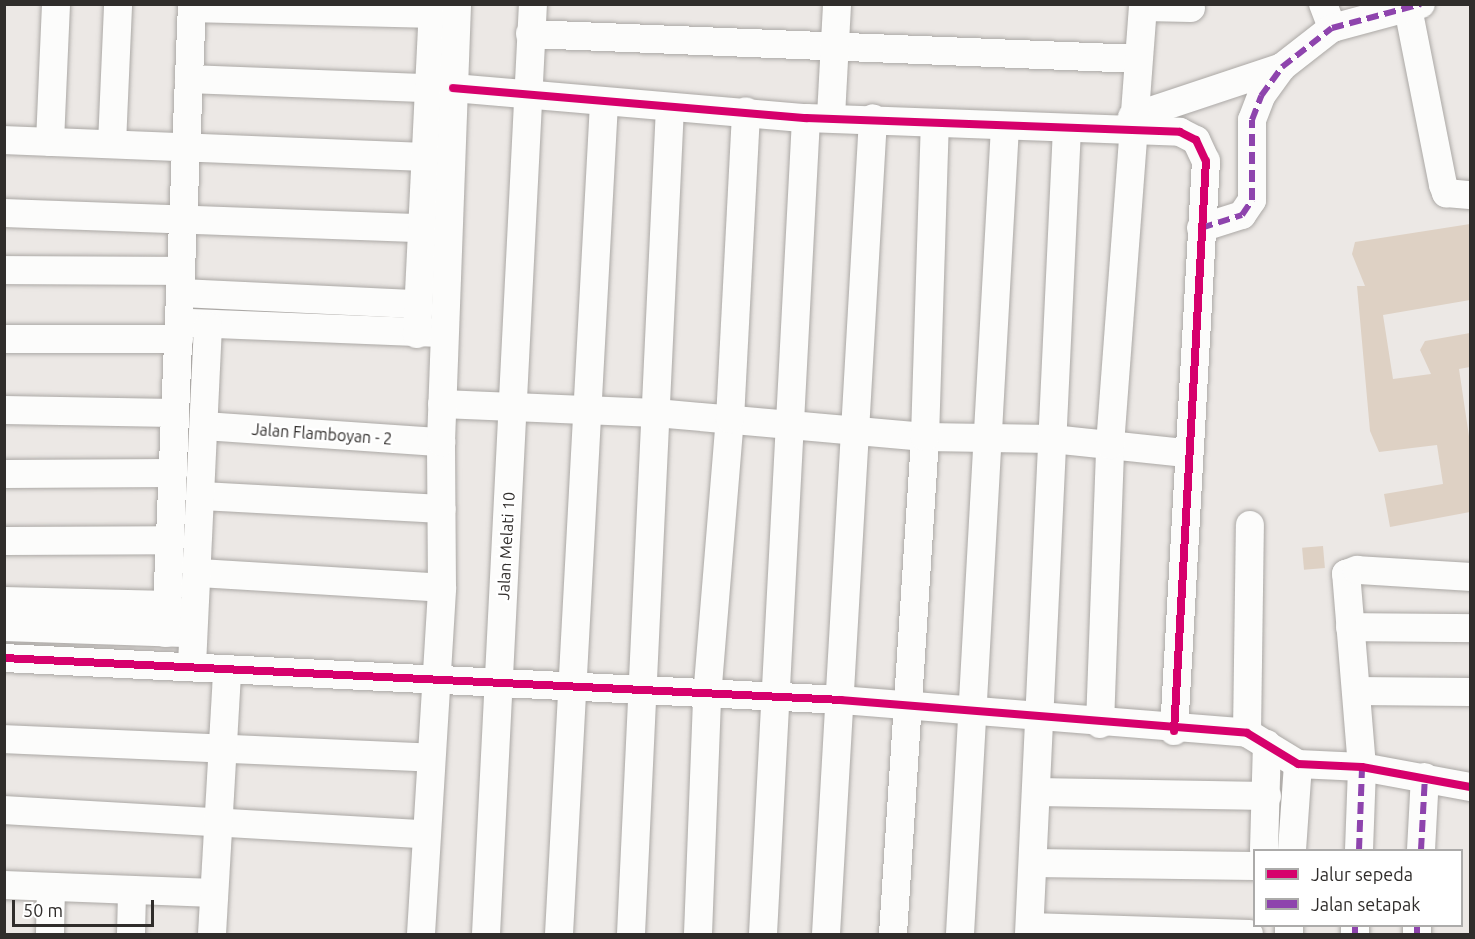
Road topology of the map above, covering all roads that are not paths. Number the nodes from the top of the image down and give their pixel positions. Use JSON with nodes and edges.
{"nodes":[{"id":1,"x":56,"y":4,"type":"edge"},
{"id":2,"x":118,"y":4,"type":"edge"},
{"id":3,"x":533,"y":4,"type":"edge"},
{"id":4,"x":837,"y":4,"type":"edge"},
{"id":5,"x":192,"y":6,"type":"edge"},
{"id":6,"x":1143,"y":6,"type":"edge"},
{"id":7,"x":1414,"y":6,"type":"edge"},
{"id":8,"x":441,"y":8,"type":"edge"},
{"id":9,"x":1191,"y":8,"type":"dead end"},
{"id":10,"x":1327,"y":16,"type":"edge"},
{"id":11,"x":530,"y":34,"type":"junction"},
{"id":12,"x":834,"y":43,"type":"junction"},
{"id":13,"x":1138,"y":59,"type":"junction"},
{"id":14,"x":1282,"y":67,"type":"junction"},
{"id":15,"x":189,"y":79,"type":"junction"},
{"id":16,"x":440,"y":88,"type":"junction"},
{"id":17,"x":527,"y":98,"type":"junction"},
{"id":18,"x":604,"y":104,"type":"junction"},
{"id":19,"x":670,"y":108,"type":"junction"},
{"id":20,"x":746,"y":111,"type":"junction"},
{"id":21,"x":818,"y":117,"type":"junction"},
{"id":22,"x":873,"y":118,"type":"junction"},
{"id":23,"x":1131,"y":123,"type":"junction"},
{"id":24,"x":935,"y":125,"type":"junction"},
{"id":25,"x":1005,"y":127,"type":"junction"},
{"id":26,"x":1067,"y":129,"type":"junction"},
{"id":27,"x":4,"y":140,"type":"edge"},
{"id":28,"x":50,"y":142,"type":"junction"},
{"id":29,"x":112,"y":144,"type":"junction"},
{"id":30,"x":187,"y":144,"type":"junction"},
{"id":31,"x":424,"y":157,"type":"junction"},
{"id":32,"x":1470,"y":195,"type":"edge"},
{"id":33,"x":4,"y":213,"type":"edge"},
{"id":34,"x":184,"y":216,"type":"junction"},
{"id":35,"x":422,"y":228,"type":"junction"},
{"id":36,"x":1201,"y":228,"type":"junction"},
{"id":37,"x":4,"y":270,"type":"edge"},
{"id":38,"x":418,"y":304,"type":"junction"},
{"id":39,"x":180,"y":306,"type":"junction"},
{"id":40,"x":208,"y":326,"type":"junction"},
{"id":41,"x":448,"y":333,"type":"junction"},
{"id":42,"x":417,"y":334,"type":"junction"},
{"id":43,"x":4,"y":339,"type":"edge"},
{"id":44,"x":442,"y":404,"type":"junction"},
{"id":45,"x":513,"y":406,"type":"junction"},
{"id":46,"x":4,"y":410,"type":"edge"},
{"id":47,"x":585,"y":412,"type":"junction"},
{"id":48,"x":174,"y":413,"type":"junction"},
{"id":49,"x":656,"y":413,"type":"junction"},
{"id":50,"x":730,"y":419,"type":"junction"},
{"id":51,"x":787,"y":425,"type":"junction"},
{"id":52,"x":204,"y":426,"type":"junction"},
{"id":53,"x":853,"y":429,"type":"junction"},
{"id":54,"x":924,"y":437,"type":"junction"},
{"id":55,"x":1053,"y":439,"type":"junction"},
{"id":56,"x":989,"y":440,"type":"junction"},
{"id":57,"x":441,"y":442,"type":"junction"},
{"id":58,"x":1110,"y":445,"type":"junction"},
{"id":59,"x":1186,"y":453,"type":"junction"},
{"id":60,"x":172,"y":473,"type":"junction"},
{"id":61,"x":4,"y":474,"type":"edge"},
{"id":62,"x":202,"y":496,"type":"junction"},
{"id":63,"x":442,"y":509,"type":"junction"},
{"id":64,"x":1250,"y":525,"type":"dead end"},
{"id":65,"x":171,"y":540,"type":"junction"},
{"id":66,"x":4,"y":541,"type":"edge"},
{"id":67,"x":199,"y":573,"type":"junction"},
{"id":68,"x":1470,"y":577,"type":"edge"},
{"id":69,"x":442,"y":588,"type":"junction"},
{"id":70,"x":4,"y":601,"type":"edge"},
{"id":71,"x":170,"y":605,"type":"junction"},
{"id":72,"x":4,"y":627,"type":"edge"},
{"id":73,"x":1350,"y":627,"type":"junction"},
{"id":74,"x":1470,"y":628,"type":"edge"},
{"id":75,"x":126,"y":632,"type":"junction"},
{"id":76,"x":166,"y":633,"type":"junction"},
{"id":77,"x":195,"y":633,"type":"junction"},
{"id":78,"x":4,"y":658,"type":"edge"},
{"id":79,"x":125,"y":661,"type":"junction"},
{"id":80,"x":192,"y":665,"type":"junction"},
{"id":81,"x":227,"y":670,"type":"junction"},
{"id":82,"x":436,"y":678,"type":"junction"},
{"id":83,"x":499,"y":685,"type":"junction"},
{"id":84,"x":570,"y":690,"type":"junction"},
{"id":85,"x":1356,"y":691,"type":"junction"},
{"id":86,"x":1470,"y":692,"type":"edge"},
{"id":87,"x":643,"y":693,"type":"junction"},
{"id":88,"x":707,"y":697,"type":"junction"},
{"id":89,"x":775,"y":699,"type":"junction"},
{"id":90,"x":841,"y":700,"type":"junction"},
{"id":91,"x":907,"y":706,"type":"junction"},
{"id":92,"x":972,"y":710,"type":"junction"},
{"id":93,"x":1042,"y":720,"type":"junction"},
{"id":94,"x":1100,"y":724,"type":"junction"},
{"id":95,"x":1174,"y":731,"type":"junction"},
{"id":96,"x":4,"y":739,"type":"edge"},
{"id":97,"x":1257,"y":739,"type":"junction"},
{"id":98,"x":221,"y":748,"type":"junction"},
{"id":99,"x":431,"y":758,"type":"junction"},
{"id":100,"x":1298,"y":764,"type":"junction"},
{"id":101,"x":1362,"y":767,"type":"junction"},
{"id":102,"x":1425,"y":777,"type":"junction"},
{"id":103,"x":1470,"y":787,"type":"edge"},
{"id":104,"x":1036,"y":792,"type":"junction"},
{"id":105,"x":1267,"y":796,"type":"junction"},
{"id":106,"x":4,"y":810,"type":"edge"},
{"id":107,"x":220,"y":820,"type":"junction"},
{"id":108,"x":426,"y":834,"type":"junction"},
{"id":109,"x":1264,"y":849,"type":"edge"},
{"id":110,"x":1292,"y":849,"type":"edge"},
{"id":111,"x":1359,"y":849,"type":"edge"},
{"id":112,"x":1421,"y":849,"type":"edge"},
{"id":113,"x":1033,"y":863,"type":"junction"},
{"id":114,"x":1253,"y":866,"type":"edge"},
{"id":115,"x":4,"y":885,"type":"edge"},
{"id":116,"x":51,"y":888,"type":"junction"},
{"id":117,"x":132,"y":893,"type":"junction"},
{"id":118,"x":214,"y":894,"type":"junction"},
{"id":119,"x":1029,"y":931,"type":"edge"},
{"id":120,"x":50,"y":934,"type":"edge"},
{"id":121,"x":131,"y":934,"type":"edge"},
{"id":122,"x":212,"y":934,"type":"edge"},
{"id":123,"x":421,"y":934,"type":"edge"},
{"id":124,"x":486,"y":934,"type":"edge"},
{"id":125,"x":559,"y":934,"type":"edge"},
{"id":126,"x":631,"y":934,"type":"edge"},
{"id":127,"x":698,"y":934,"type":"edge"},
{"id":128,"x":763,"y":934,"type":"edge"},
{"id":129,"x":826,"y":934,"type":"edge"},
{"id":130,"x":893,"y":934,"type":"edge"},
{"id":131,"x":960,"y":934,"type":"edge"},
{"id":132,"x":1250,"y":934,"type":"edge"}],
"edges":[{"from":1,"to":28,"type":"street"},
{"from":2,"to":29,"type":"street"},
{"from":3,"to":11,"type":"street","name":"Jalan Melati 10"},
{"from":4,"to":12,"type":"street"},
{"from":5,"to":8,"type":"street"},
{"from":5,"to":15,"type":"street"},
{"from":6,"to":9,"type":"street"},
{"from":6,"to":13,"type":"street"},
{"from":7,"to":10,"type":"street"},
{"from":7,"to":32,"type":"street"},
{"from":8,"to":16,"type":"street"},
{"from":10,"to":14,"type":"street"},
{"from":11,"to":12,"type":"street"},
{"from":11,"to":17,"type":"street","name":"Jalan Melati 10"},
{"from":12,"to":13,"type":"street"},
{"from":12,"to":21,"type":"street"},
{"from":13,"to":23,"type":"street"},
{"from":14,"to":23,"type":"street"},
{"from":14,"to":36,"type":"street"},
{"from":15,"to":16,"type":"street"},
{"from":15,"to":30,"type":"street"},
{"from":16,"to":17,"type":"street"},
{"from":16,"to":31,"type":"street"},
{"from":16,"to":41,"type":"street"},
{"from":17,"to":18,"type":"street"},
{"from":17,"to":45,"type":"street","name":"Jalan Melati 10"},
{"from":18,"to":19,"type":"street"},
{"from":18,"to":47,"type":"street"},
{"from":19,"to":20,"type":"street"},
{"from":19,"to":49,"type":"street"},
{"from":20,"to":21,"type":"street"},
{"from":20,"to":50,"type":"street"},
{"from":21,"to":22,"type":"street"},
{"from":21,"to":51,"type":"street"},
{"from":22,"to":24,"type":"street"},
{"from":22,"to":53,"type":"street"},
{"from":23,"to":26,"type":"street"},
{"from":23,"to":36,"type":"street"},
{"from":23,"to":58,"type":"street"},
{"from":24,"to":25,"type":"street"},
{"from":24,"to":54,"type":"street"},
{"from":25,"to":26,"type":"street"},
{"from":25,"to":56,"type":"street"},
{"from":26,"to":55,"type":"street"},
{"from":27,"to":28,"type":"street"},
{"from":28,"to":29,"type":"street"},
{"from":29,"to":30,"type":"street"},
{"from":30,"to":31,"type":"street"},
{"from":30,"to":34,"type":"street"},
{"from":31,"to":35,"type":"street"},
{"from":33,"to":34,"type":"street"},
{"from":34,"to":35,"type":"street"},
{"from":34,"to":39,"type":"street"},
{"from":35,"to":38,"type":"street"},
{"from":36,"to":59,"type":"street"},
{"from":37,"to":39,"type":"street"},
{"from":38,"to":39,"type":"street"},
{"from":38,"to":42,"type":"street"},
{"from":39,"to":40,"type":"street"},
{"from":39,"to":43,"type":"street"},
{"from":39,"to":48,"type":"street"},
{"from":40,"to":42,"type":"street"},
{"from":40,"to":52,"type":"street"},
{"from":41,"to":42,"type":"street"},
{"from":41,"to":44,"type":"street"},
{"from":44,"to":45,"type":"street"},
{"from":44,"to":57,"type":"street"},
{"from":45,"to":47,"type":"street"},
{"from":45,"to":83,"type":"street","name":"Jalan Melati 10"},
{"from":46,"to":48,"type":"street"},
{"from":47,"to":49,"type":"street"},
{"from":47,"to":84,"type":"street"},
{"from":48,"to":60,"type":"street"},
{"from":49,"to":50,"type":"street"},
{"from":49,"to":87,"type":"street"},
{"from":50,"to":51,"type":"street"},
{"from":50,"to":88,"type":"street"},
{"from":51,"to":53,"type":"street"},
{"from":51,"to":89,"type":"street"},
{"from":52,"to":57,"type":"street","name":"Jalan Flamboyan - 2"},
{"from":52,"to":62,"type":"street"},
{"from":53,"to":54,"type":"street"},
{"from":53,"to":90,"type":"street"},
{"from":54,"to":56,"type":"street"},
{"from":54,"to":91,"type":"street"},
{"from":55,"to":56,"type":"street"},
{"from":55,"to":58,"type":"street"},
{"from":55,"to":93,"type":"street"},
{"from":56,"to":92,"type":"street"},
{"from":57,"to":63,"type":"street"},
{"from":58,"to":59,"type":"street"},
{"from":58,"to":94,"type":"street"},
{"from":59,"to":95,"type":"street"},
{"from":60,"to":61,"type":"street"},
{"from":60,"to":65,"type":"street"},
{"from":62,"to":63,"type":"street"},
{"from":62,"to":67,"type":"street"},
{"from":63,"to":69,"type":"street"},
{"from":64,"to":97,"type":"street"},
{"from":65,"to":66,"type":"street"},
{"from":65,"to":71,"type":"street"},
{"from":67,"to":69,"type":"street"},
{"from":67,"to":77,"type":"street"},
{"from":68,"to":73,"type":"street"},
{"from":69,"to":82,"type":"street"},
{"from":70,"to":71,"type":"street"},
{"from":71,"to":76,"type":"street"},
{"from":72,"to":75,"type":"street"},
{"from":73,"to":74,"type":"street"},
{"from":73,"to":85,"type":"street"},
{"from":75,"to":76,"type":"street"},
{"from":75,"to":79,"type":"street"},
{"from":76,"to":77,"type":"street"},
{"from":77,"to":80,"type":"street"},
{"from":78,"to":79,"type":"street"},
{"from":79,"to":80,"type":"street"},
{"from":80,"to":81,"type":"street"},
{"from":81,"to":82,"type":"street"},
{"from":81,"to":98,"type":"street"},
{"from":82,"to":83,"type":"street"},
{"from":82,"to":99,"type":"street"},
{"from":83,"to":84,"type":"street"},
{"from":83,"to":124,"type":"street","name":"Jalan Melati 10"},
{"from":84,"to":87,"type":"street"},
{"from":84,"to":125,"type":"street"},
{"from":85,"to":86,"type":"street"},
{"from":85,"to":101,"type":"street"},
{"from":87,"to":88,"type":"street"},
{"from":87,"to":126,"type":"street"},
{"from":88,"to":89,"type":"street"},
{"from":88,"to":127,"type":"street"},
{"from":89,"to":90,"type":"street"},
{"from":89,"to":128,"type":"street"},
{"from":90,"to":91,"type":"street"},
{"from":90,"to":129,"type":"street"},
{"from":91,"to":92,"type":"street"},
{"from":91,"to":130,"type":"street"},
{"from":92,"to":93,"type":"street"},
{"from":92,"to":131,"type":"street"},
{"from":93,"to":94,"type":"street"},
{"from":93,"to":104,"type":"street"},
{"from":94,"to":95,"type":"street"},
{"from":95,"to":97,"type":"street"},
{"from":96,"to":98,"type":"street"},
{"from":97,"to":100,"type":"street"},
{"from":97,"to":105,"type":"street"},
{"from":98,"to":99,"type":"street"},
{"from":98,"to":107,"type":"street"},
{"from":99,"to":108,"type":"street"},
{"from":100,"to":101,"type":"street"},
{"from":100,"to":110,"type":"street"},
{"from":101,"to":102,"type":"street"},
{"from":101,"to":111,"type":"street"},
{"from":102,"to":103,"type":"street"},
{"from":102,"to":112,"type":"street"},
{"from":104,"to":105,"type":"street"},
{"from":104,"to":113,"type":"street"},
{"from":105,"to":109,"type":"street"},
{"from":106,"to":107,"type":"street"},
{"from":107,"to":108,"type":"street"},
{"from":107,"to":118,"type":"street"},
{"from":108,"to":123,"type":"street"},
{"from":113,"to":114,"type":"street"},
{"from":113,"to":119,"type":"street"},
{"from":115,"to":116,"type":"street"},
{"from":116,"to":117,"type":"street"},
{"from":116,"to":120,"type":"street"},
{"from":117,"to":118,"type":"street"},
{"from":117,"to":121,"type":"street"},
{"from":118,"to":122,"type":"street"},
{"from":119,"to":132,"type":"street"}]}
